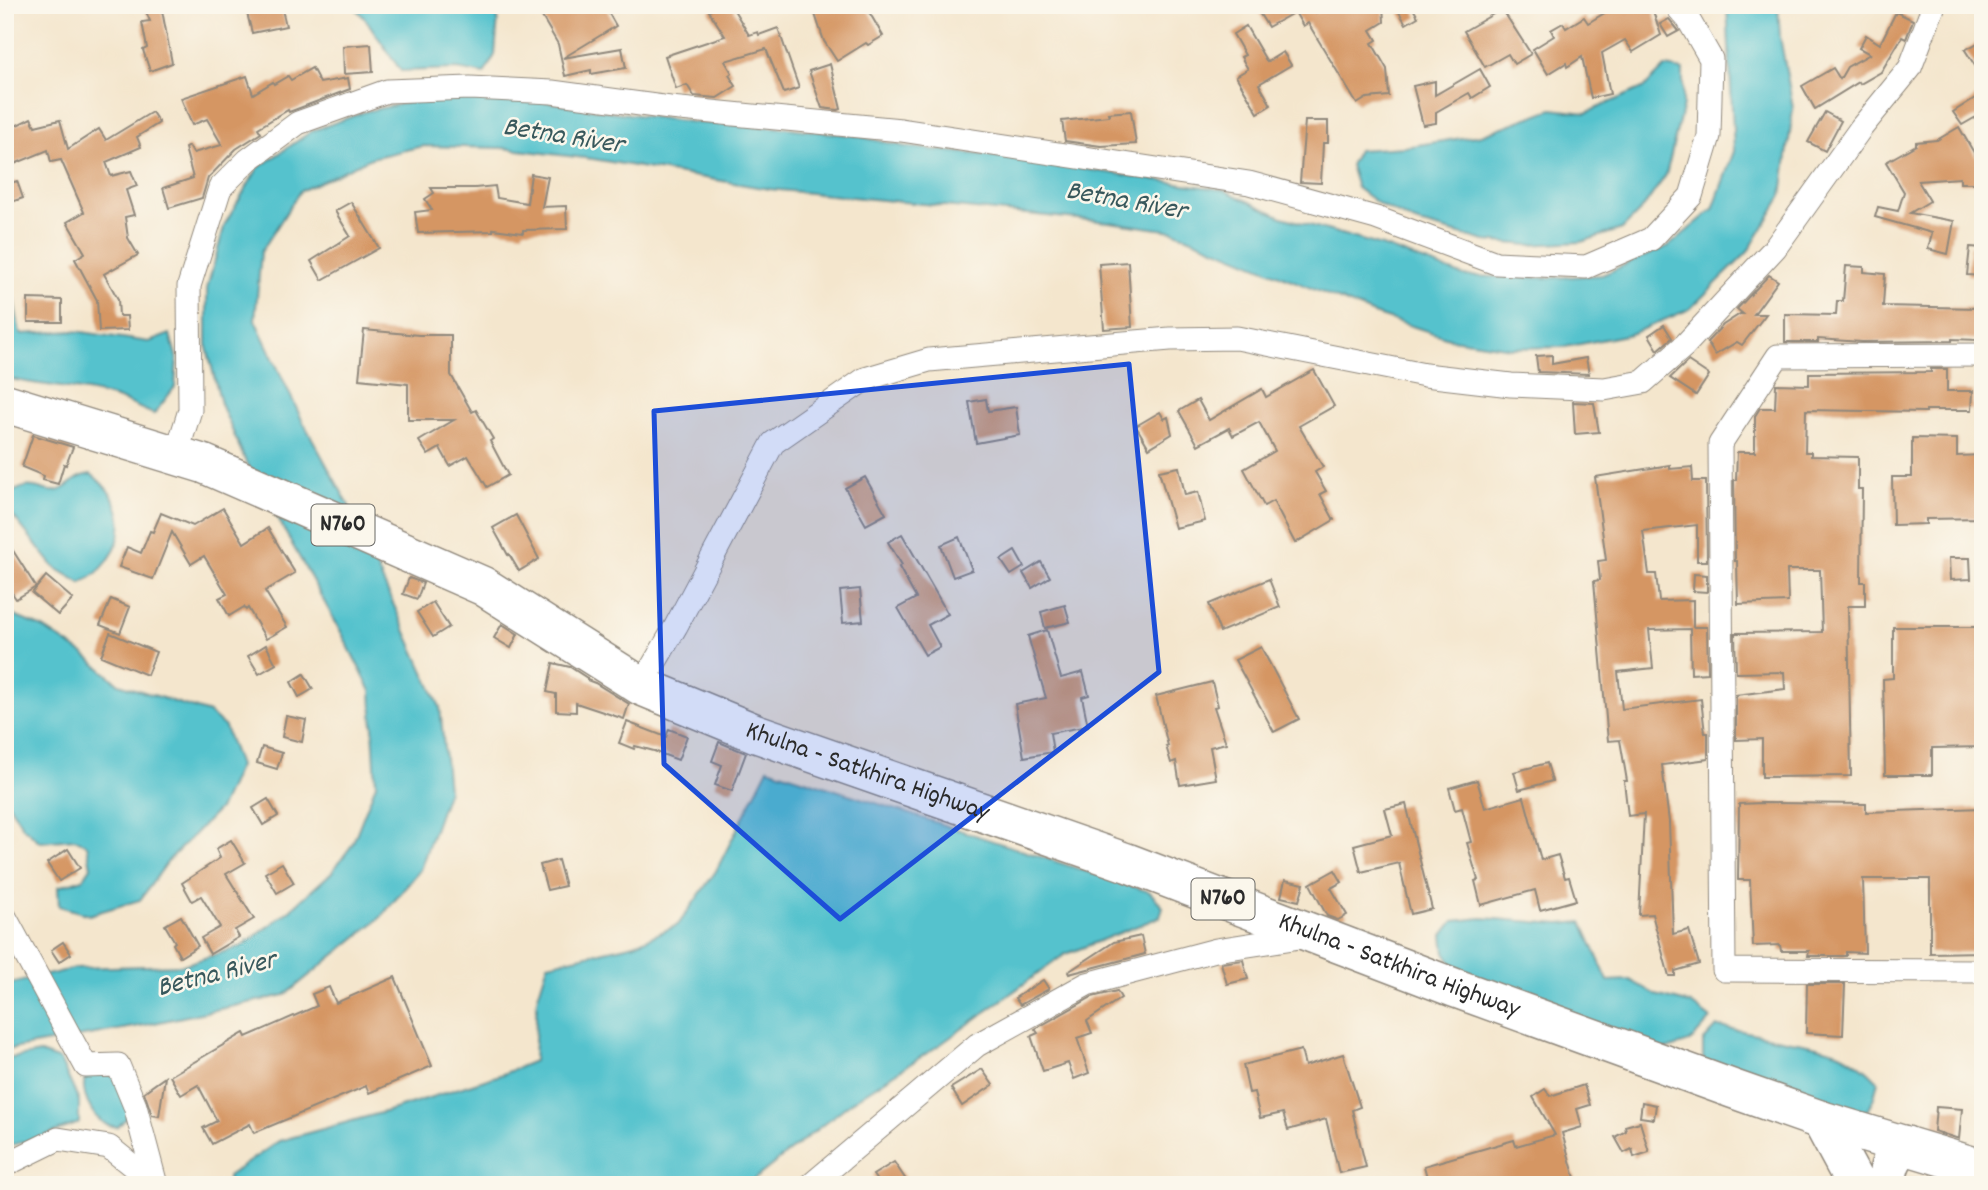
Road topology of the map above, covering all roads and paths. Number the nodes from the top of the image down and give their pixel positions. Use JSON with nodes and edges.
{"nodes":[{"id":1,"x":1680,"y":5,"type":"edge"},
{"id":2,"x":1934,"y":5,"type":"edge"},
{"id":3,"x":1983,"y":355,"type":"edge"},
{"id":4,"x":5,"y":403,"type":"edge"},
{"id":5,"x":190,"y":459,"type":"junction"},
{"id":6,"x":641,"y":686,"type":"junction"},
{"id":7,"x":9,"y":924,"type":"edge"},
{"id":8,"x":1315,"y":935,"type":"junction"},
{"id":9,"x":1983,"y":971,"type":"edge"},
{"id":10,"x":1821,"y":1120,"type":"junction"},
{"id":11,"x":1905,"y":1145,"type":"junction"},
{"id":12,"x":5,"y":1165,"type":"edge"},
{"id":13,"x":1983,"y":1169,"type":"edge"},
{"id":14,"x":156,"y":1184,"type":"edge"},
{"id":15,"x":811,"y":1185,"type":"edge"},
{"id":16,"x":1856,"y":1185,"type":"edge"},
{"id":17,"x":1887,"y":1185,"type":"edge"}],
"edges":[{"from":1,"to":5,"type":"street"},
{"from":2,"to":6,"type":"street"},
{"from":3,"to":9,"type":"street"},
{"from":4,"to":5,"type":"highway","number":"N760"},
{"from":5,"to":6,"type":"highway","name":"Khulna - Satkhira Highway","number":"N760"},
{"from":6,"to":8,"type":"highway","name":"Khulna - Satkhira Highway","number":"N760"},
{"from":7,"to":14,"type":"street"},
{"from":8,"to":10,"type":"highway","name":"Khulna - Satkhira Highway","number":"N760"},
{"from":8,"to":15,"type":"street"},
{"from":10,"to":11,"type":"highway","name":"Khulna - Satkhira Highway","number":"N760"},
{"from":10,"to":16,"type":"highway"},
{"from":11,"to":13,"type":"highway","name":"Khulna - Satkhira Highway","number":"N760"},
{"from":11,"to":17,"type":"highway"},
{"from":12,"to":14,"type":"street"}]}
